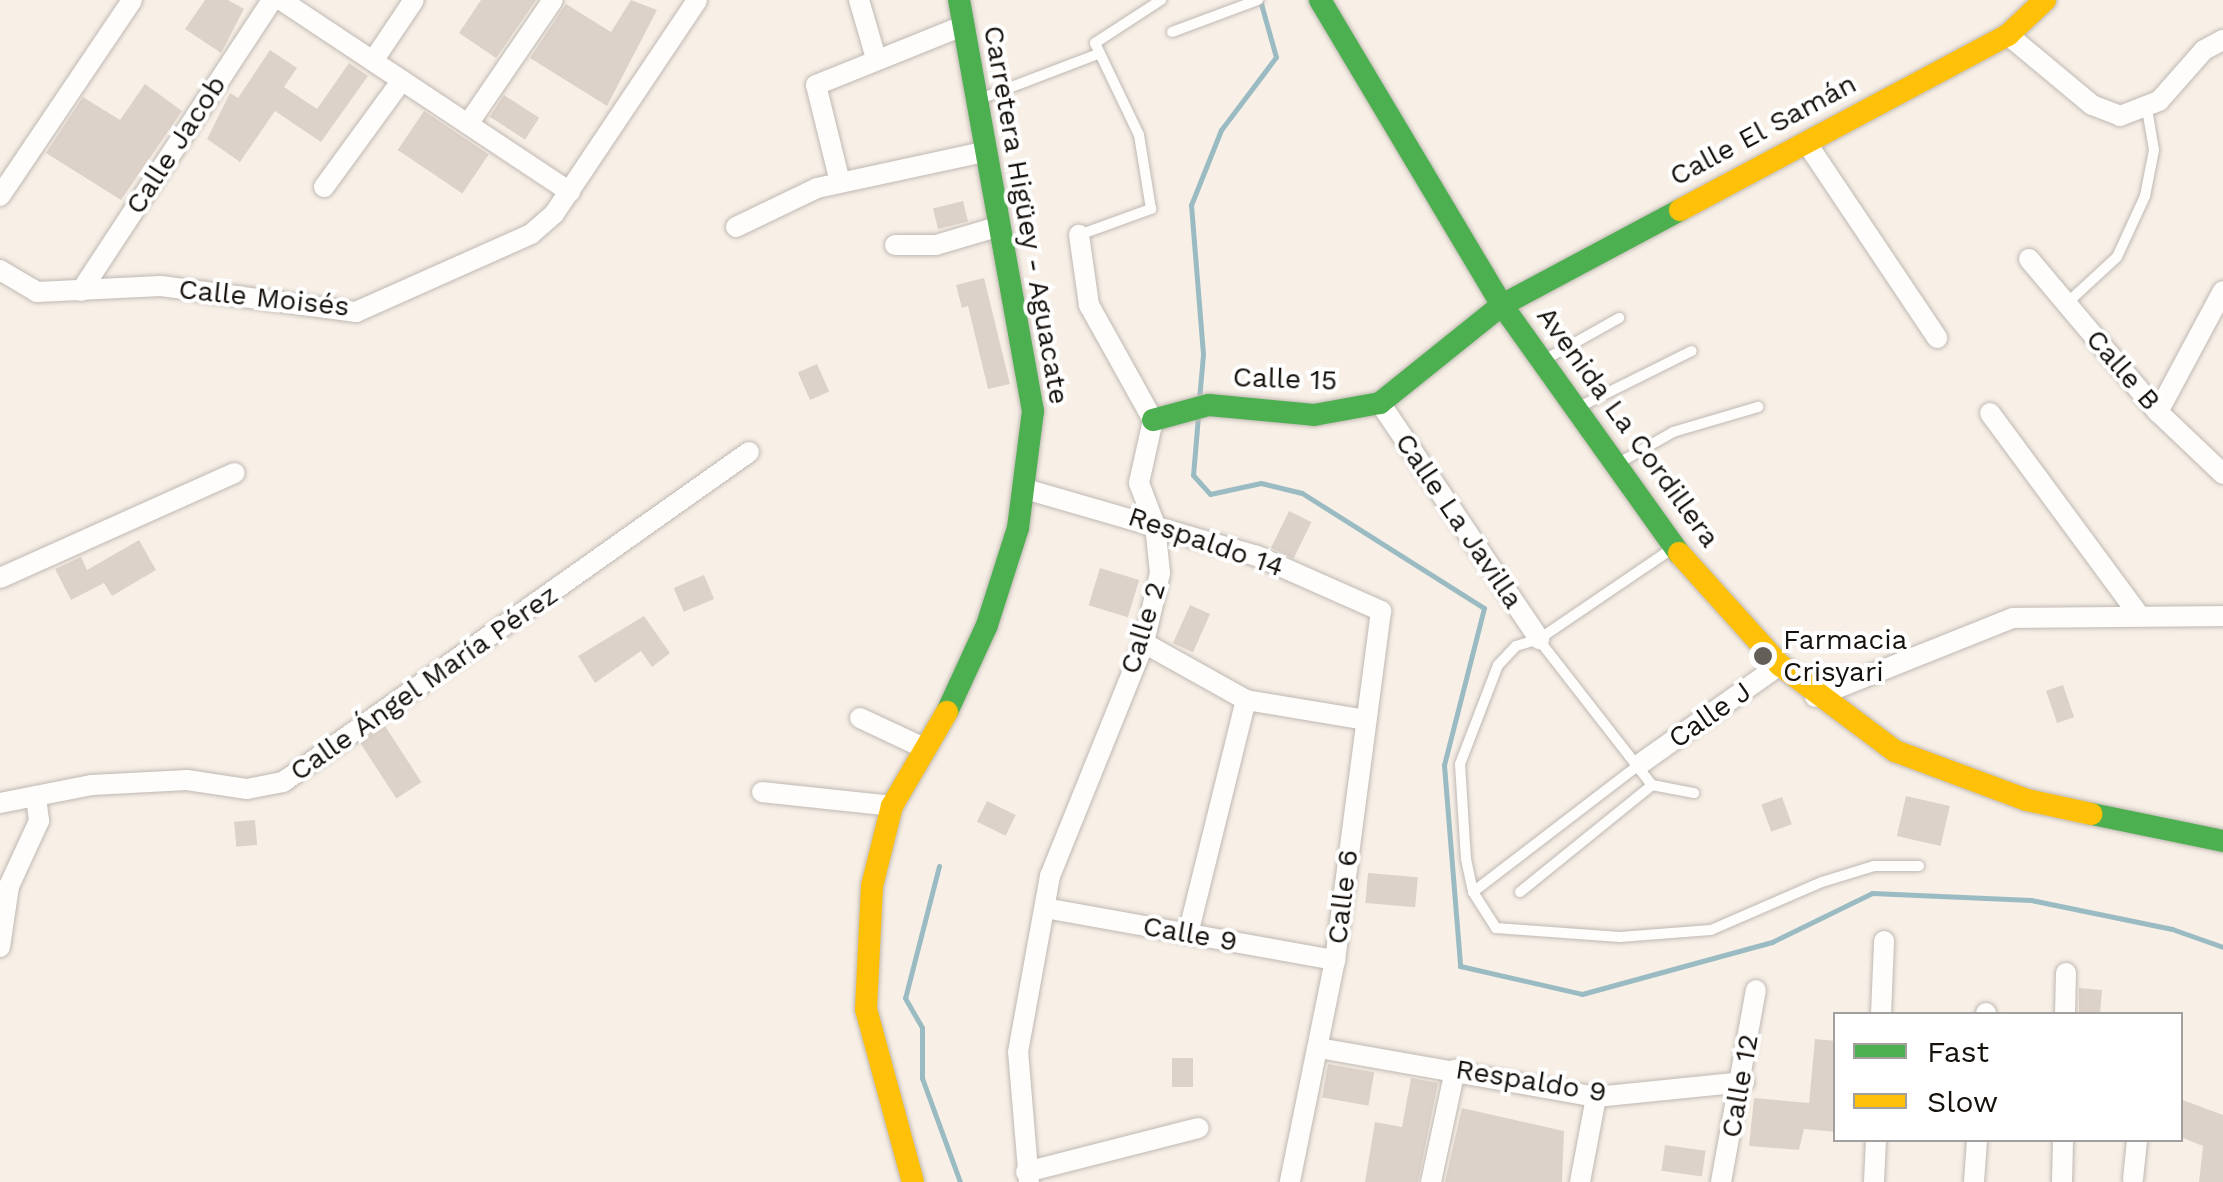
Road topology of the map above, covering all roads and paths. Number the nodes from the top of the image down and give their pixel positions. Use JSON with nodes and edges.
{"nodes":[{"id":1,"x":132,"y":0,"type":"edge"},
{"id":2,"x":272,"y":0,"type":"edge"},
{"id":3,"x":281,"y":0,"type":"edge"},
{"id":4,"x":414,"y":0,"type":"edge"},
{"id":5,"x":553,"y":0,"type":"edge"},
{"id":6,"x":697,"y":0,"type":"edge"},
{"id":7,"x":859,"y":0,"type":"edge"},
{"id":8,"x":959,"y":0,"type":"edge"},
{"id":9,"x":1161,"y":0,"type":"edge"},
{"id":10,"x":1258,"y":0,"type":"edge"},
{"id":11,"x":1320,"y":0,"type":"edge"},
{"id":12,"x":2045,"y":0,"type":"edge"},
{"id":13,"x":963,"y":26,"type":"junction"},
{"id":14,"x":1172,"y":32,"type":"dead end"},
{"id":15,"x":2008,"y":36,"type":"junction"},
{"id":16,"x":2223,"y":40,"type":"edge"},
{"id":17,"x":1096,"y":55,"type":"junction"},
{"id":18,"x":876,"y":58,"type":"junction"},
{"id":19,"x":373,"y":61,"type":"junction"},
{"id":20,"x":402,"y":80,"type":"junction"},
{"id":21,"x":976,"y":101,"type":"junction"},
{"id":22,"x":2147,"y":109,"type":"junction"},
{"id":23,"x":468,"y":124,"type":"junction"},
{"id":24,"x":1806,"y":142,"type":"junction"},
{"id":25,"x":984,"y":152,"type":"junction"},
{"id":26,"x":840,"y":182,"type":"junction"},
{"id":27,"x":324,"y":187,"type":"dead end"},
{"id":28,"x":570,"y":192,"type":"junction"},
{"id":29,"x":0,"y":196,"type":"edge"},
{"id":30,"x":1000,"y":226,"type":"junction"},
{"id":31,"x":736,"y":227,"type":"dead end"},
{"id":32,"x":1079,"y":235,"type":"joint"},
{"id":33,"x":895,"y":245,"type":"dead end"},
{"id":34,"x":2029,"y":259,"type":"dead end"},
{"id":35,"x":0,"y":270,"type":"edge"},
{"id":36,"x":81,"y":291,"type":"junction"},
{"id":37,"x":2223,"y":291,"type":"edge"},
{"id":38,"x":1502,"y":305,"type":"junction"},
{"id":39,"x":2066,"y":305,"type":"junction"},
{"id":40,"x":1619,"y":318,"type":"dead end"},
{"id":41,"x":1936,"y":338,"type":"dead end"},
{"id":42,"x":1692,"y":351,"type":"dead end"},
{"id":43,"x":1542,"y":361,"type":"junction"},
{"id":44,"x":1380,"y":403,"type":"junction"},
{"id":45,"x":1758,"y":406,"type":"dead end"},
{"id":46,"x":1576,"y":409,"type":"junction"},
{"id":47,"x":2158,"y":412,"type":"junction"},
{"id":48,"x":1990,"y":413,"type":"dead end"},
{"id":49,"x":1153,"y":420,"type":"junction"},
{"id":50,"x":749,"y":452,"type":"dead end"},
{"id":51,"x":1615,"y":465,"type":"junction"},
{"id":52,"x":235,"y":474,"type":"dead end"},
{"id":53,"x":2223,"y":474,"type":"edge"},
{"id":54,"x":1025,"y":488,"type":"junction"},
{"id":55,"x":1155,"y":524,"type":"junction"},
{"id":56,"x":1674,"y":548,"type":"junction"},
{"id":57,"x":0,"y":578,"type":"edge"},
{"id":58,"x":1380,"y":611,"type":"joint"},
{"id":59,"x":2138,"y":614,"type":"junction"},
{"id":60,"x":2223,"y":616,"type":"edge"},
{"id":61,"x":1538,"y":639,"type":"junction"},
{"id":62,"x":1144,"y":643,"type":"junction"},
{"id":63,"x":1780,"y":665,"type":"junction"},
{"id":64,"x":1815,"y":697,"type":"junction"},
{"id":65,"x":1246,"y":700,"type":"junction"},
{"id":66,"x":860,"y":718,"type":"dead end"},
{"id":67,"x":1365,"y":720,"type":"junction"},
{"id":68,"x":924,"y":748,"type":"junction"},
{"id":69,"x":1640,"y":764,"type":"junction"},
{"id":70,"x":1652,"y":785,"type":"junction"},
{"id":71,"x":762,"y":792,"type":"dead end"},
{"id":72,"x":1694,"y":794,"type":"dead end"},
{"id":73,"x":36,"y":796,"type":"junction"},
{"id":74,"x":0,"y":803,"type":"edge"},
{"id":75,"x":892,"y":806,"type":"junction"},
{"id":76,"x":2223,"y":840,"type":"edge"},
{"id":77,"x":1919,"y":866,"type":"dead end"},
{"id":78,"x":1473,"y":892,"type":"junction"},
{"id":79,"x":1520,"y":892,"type":"dead end"},
{"id":80,"x":1045,"y":908,"type":"junction"},
{"id":81,"x":1188,"y":934,"type":"junction"},
{"id":82,"x":1884,"y":941,"type":"dead end"},
{"id":83,"x":0,"y":947,"type":"edge"},
{"id":84,"x":1334,"y":960,"type":"junction"},
{"id":85,"x":2066,"y":972,"type":"dead end"},
{"id":86,"x":1756,"y":990,"type":"dead end"},
{"id":87,"x":1881,"y":1012,"type":"edge"},
{"id":88,"x":2065,"y":1012,"type":"edge"},
{"id":89,"x":1319,"y":1048,"type":"junction"},
{"id":90,"x":1455,"y":1070,"type":"junction"},
{"id":91,"x":1744,"y":1082,"type":"junction"},
{"id":92,"x":1596,"y":1097,"type":"junction"},
{"id":93,"x":1198,"y":1128,"type":"dead end"},
{"id":94,"x":1876,"y":1142,"type":"edge"},
{"id":95,"x":1977,"y":1142,"type":"edge"},
{"id":96,"x":2063,"y":1142,"type":"edge"},
{"id":97,"x":2137,"y":1142,"type":"edge"},
{"id":98,"x":1027,"y":1177,"type":"edge"},
{"id":99,"x":2132,"y":1181,"type":"edge"},
{"id":100,"x":914,"y":1182,"type":"edge"},
{"id":101,"x":1290,"y":1182,"type":"edge"},
{"id":102,"x":1431,"y":1182,"type":"edge"},
{"id":103,"x":1580,"y":1182,"type":"edge"},
{"id":104,"x":1721,"y":1182,"type":"edge"},
{"id":105,"x":1874,"y":1182,"type":"edge"},
{"id":106,"x":1974,"y":1182,"type":"edge"},
{"id":107,"x":2062,"y":1182,"type":"edge"}],
"edges":[{"from":1,"to":29,"type":"street"},
{"from":2,"to":36,"type":"street","name":"Calle Jacob"},
{"from":3,"to":19,"type":"street"},
{"from":4,"to":19,"type":"street"},
{"from":5,"to":23,"type":"street"},
{"from":6,"to":28,"type":"street","name":"Calle Moisés"},
{"from":7,"to":18,"type":"street"},
{"from":8,"to":13,"type":"street","name":"Carretera Higüey - Aguacate"},
{"from":9,"to":17,"type":"lane"},
{"from":10,"to":14,"type":"lane"},
{"from":11,"to":38,"type":"street","name":"Avenida La Cordillera"},
{"from":12,"to":15,"type":"street","name":"Calle El Samán"},
{"from":13,"to":18,"type":"street"},
{"from":13,"to":21,"type":"street","name":"Carretera Higüey - Aguacate"},
{"from":15,"to":22,"type":"street"},
{"from":15,"to":24,"type":"street","name":"Calle El Samán"},
{"from":16,"to":22,"type":"street"},
{"from":17,"to":21,"type":"lane"},
{"from":17,"to":32,"type":"lane"},
{"from":18,"to":26,"type":"street"},
{"from":19,"to":20,"type":"street"},
{"from":20,"to":23,"type":"street"},
{"from":20,"to":27,"type":"street"},
{"from":21,"to":25,"type":"street","name":"Carretera Higüey - Aguacate"},
{"from":22,"to":39,"type":"lane"},
{"from":23,"to":28,"type":"street"},
{"from":24,"to":38,"type":"street","name":"Calle El Samán"},
{"from":24,"to":41,"type":"street"},
{"from":25,"to":26,"type":"street"},
{"from":25,"to":30,"type":"street","name":"Carretera Higüey - Aguacate"},
{"from":26,"to":31,"type":"street"},
{"from":28,"to":36,"type":"street","name":"Calle Moisés"},
{"from":30,"to":33,"type":"street"},
{"from":30,"to":54,"type":"street","name":"Carretera Higüey - Aguacate"},
{"from":32,"to":49,"type":"street"},
{"from":34,"to":39,"type":"street","name":"Calle B"},
{"from":35,"to":36,"type":"street","name":"Calle Moisés"},
{"from":37,"to":47,"type":"street"},
{"from":38,"to":43,"type":"street","name":"Avenida La Cordillera"},
{"from":38,"to":44,"type":"street","name":"Calle 15"},
{"from":39,"to":47,"type":"street","name":"Calle B"},
{"from":40,"to":43,"type":"lane"},
{"from":42,"to":46,"type":"lane"},
{"from":43,"to":46,"type":"street","name":"Avenida La Cordillera"},
{"from":44,"to":49,"type":"street","name":"Calle 15"},
{"from":44,"to":61,"type":"street","name":"Calle La Javilla"},
{"from":45,"to":51,"type":"lane"},
{"from":46,"to":51,"type":"street","name":"Avenida La Cordillera"},
{"from":47,"to":53,"type":"street","name":"Calle B"},
{"from":48,"to":59,"type":"street"},
{"from":49,"to":55,"type":"street","name":"Calle 2"},
{"from":50,"to":73,"type":"street","name":"Calle Ángel María Pérez"},
{"from":51,"to":56,"type":"street","name":"Avenida La Cordillera"},
{"from":52,"to":57,"type":"street"},
{"from":54,"to":55,"type":"street","name":"Respaldo 14"},
{"from":54,"to":68,"type":"street","name":"Carretera Higüey - Aguacate"},
{"from":55,"to":58,"type":"street","name":"Respaldo 14"},
{"from":55,"to":62,"type":"street","name":"Calle 2"},
{"from":56,"to":61,"type":"lane"},
{"from":56,"to":63,"type":"street","name":"Avenida La Cordillera"},
{"from":58,"to":67,"type":"street","name":"Calle 6"},
{"from":59,"to":60,"type":"street"},
{"from":59,"to":64,"type":"street"},
{"from":61,"to":69,"type":"lane"},
{"from":61,"to":78,"type":"lane"},
{"from":62,"to":65,"type":"street"},
{"from":62,"to":80,"type":"street","name":"Calle 2"},
{"from":63,"to":64,"type":"street","name":"Avenida La Cordillera"},
{"from":63,"to":69,"type":"street","name":"Calle J"},
{"from":64,"to":76,"type":"street","name":"Avenida La Cordillera"},
{"from":65,"to":67,"type":"street"},
{"from":65,"to":81,"type":"street"},
{"from":66,"to":68,"type":"street"},
{"from":67,"to":84,"type":"street","name":"Calle 6"},
{"from":68,"to":75,"type":"street","name":"Carretera Higüey - Aguacate"},
{"from":69,"to":70,"type":"lane"},
{"from":69,"to":78,"type":"lane"},
{"from":70,"to":72,"type":"lane"},
{"from":70,"to":79,"type":"lane"},
{"from":71,"to":75,"type":"street"},
{"from":73,"to":74,"type":"street","name":"Calle Ángel María Pérez"},
{"from":73,"to":83,"type":"street"},
{"from":75,"to":100,"type":"street","name":"Carretera Higüey - Aguacate"},
{"from":77,"to":78,"type":"lane"},
{"from":80,"to":81,"type":"street","name":"Calle 9"},
{"from":80,"to":98,"type":"street","name":"Calle 2"},
{"from":81,"to":84,"type":"street","name":"Calle 9"},
{"from":82,"to":87,"type":"street"},
{"from":84,"to":89,"type":"street","name":"Calle 6"},
{"from":85,"to":88,"type":"street"},
{"from":86,"to":91,"type":"street","name":"Calle 12"},
{"from":89,"to":90,"type":"street","name":"Respaldo 9"},
{"from":89,"to":101,"type":"street","name":"Calle 6"},
{"from":90,"to":92,"type":"street","name":"Respaldo 9"},
{"from":90,"to":102,"type":"street"},
{"from":91,"to":92,"type":"street","name":"Respaldo 9"},
{"from":91,"to":104,"type":"street","name":"Calle 12"},
{"from":92,"to":103,"type":"street"},
{"from":93,"to":98,"type":"street"},
{"from":94,"to":105,"type":"street"},
{"from":95,"to":106,"type":"street"},
{"from":96,"to":107,"type":"street"},
{"from":97,"to":99,"type":"street"}]}
